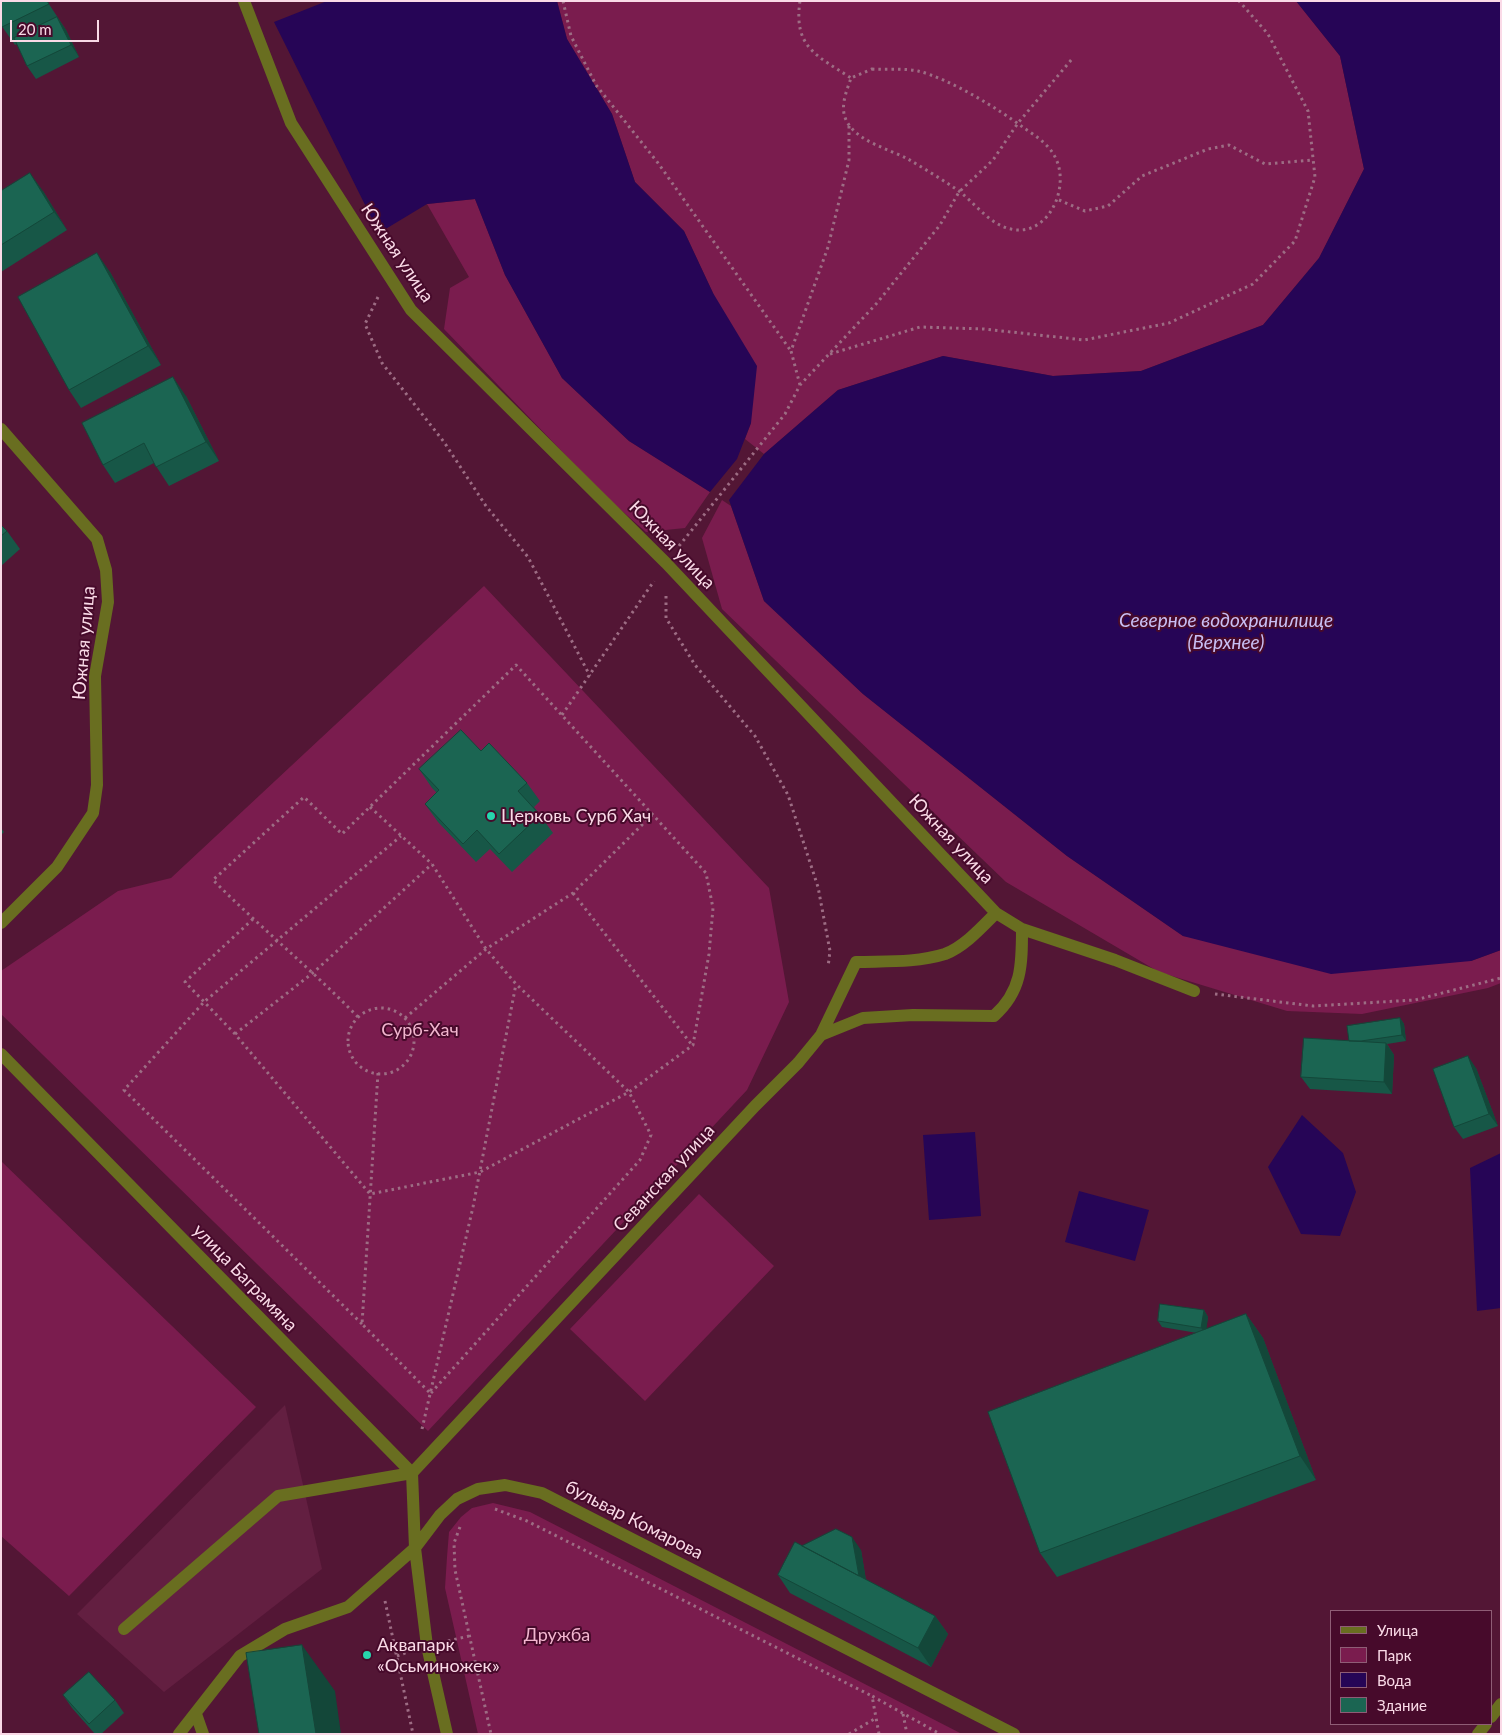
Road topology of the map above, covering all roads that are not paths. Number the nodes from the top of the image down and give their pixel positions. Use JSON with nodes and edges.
{"nodes":[{"id":1,"x":244,"y":1,"type":"edge"},
{"id":2,"x":1,"y":430,"type":"edge"},
{"id":3,"x":996,"y":913,"type":"junction"},
{"id":4,"x":1,"y":923,"type":"edge"},
{"id":5,"x":1022,"y":929,"type":"junction"},
{"id":6,"x":1194,"y":991,"type":"road end"},
{"id":7,"x":821,"y":1035,"type":"junction"},
{"id":8,"x":1,"y":1054,"type":"edge"},
{"id":9,"x":412,"y":1474,"type":"junction"},
{"id":10,"x":415,"y":1548,"type":"junction"},
{"id":11,"x":124,"y":1629,"type":"dead end"},
{"id":12,"x":1501,"y":1704,"type":"edge"},
{"id":13,"x":196,"y":1714,"type":"junction"},
{"id":14,"x":1492,"y":1716,"type":"edge"},
{"id":15,"x":179,"y":1734,"type":"edge"},
{"id":16,"x":203,"y":1734,"type":"edge"},
{"id":17,"x":446,"y":1734,"type":"edge"},
{"id":18,"x":1014,"y":1734,"type":"edge"}],
"edges":[{"from":1,"to":3,"type":"street","name":"Южная улица"},
{"from":2,"to":4,"type":"street","name":"Южная улица"},
{"from":3,"to":5,"type":"street","name":"Южная улица"},
{"from":3,"to":7,"type":"street"},
{"from":5,"to":6,"type":"street","name":"Южная улица"},
{"from":5,"to":7,"type":"street","name":"Севанская улица"},
{"from":7,"to":9,"type":"street","name":"Севанская улица"},
{"from":8,"to":9,"type":"street","name":"улица Баграмяна"},
{"from":9,"to":10,"type":"street"},
{"from":9,"to":11,"type":"street"},
{"from":10,"to":13,"type":"street"},
{"from":10,"to":17,"type":"street"},
{"from":10,"to":18,"type":"street","name":"бульвар Комарова"},
{"from":12,"to":14,"type":"street"},
{"from":13,"to":15,"type":"street"},
{"from":13,"to":16,"type":"street"}]}
